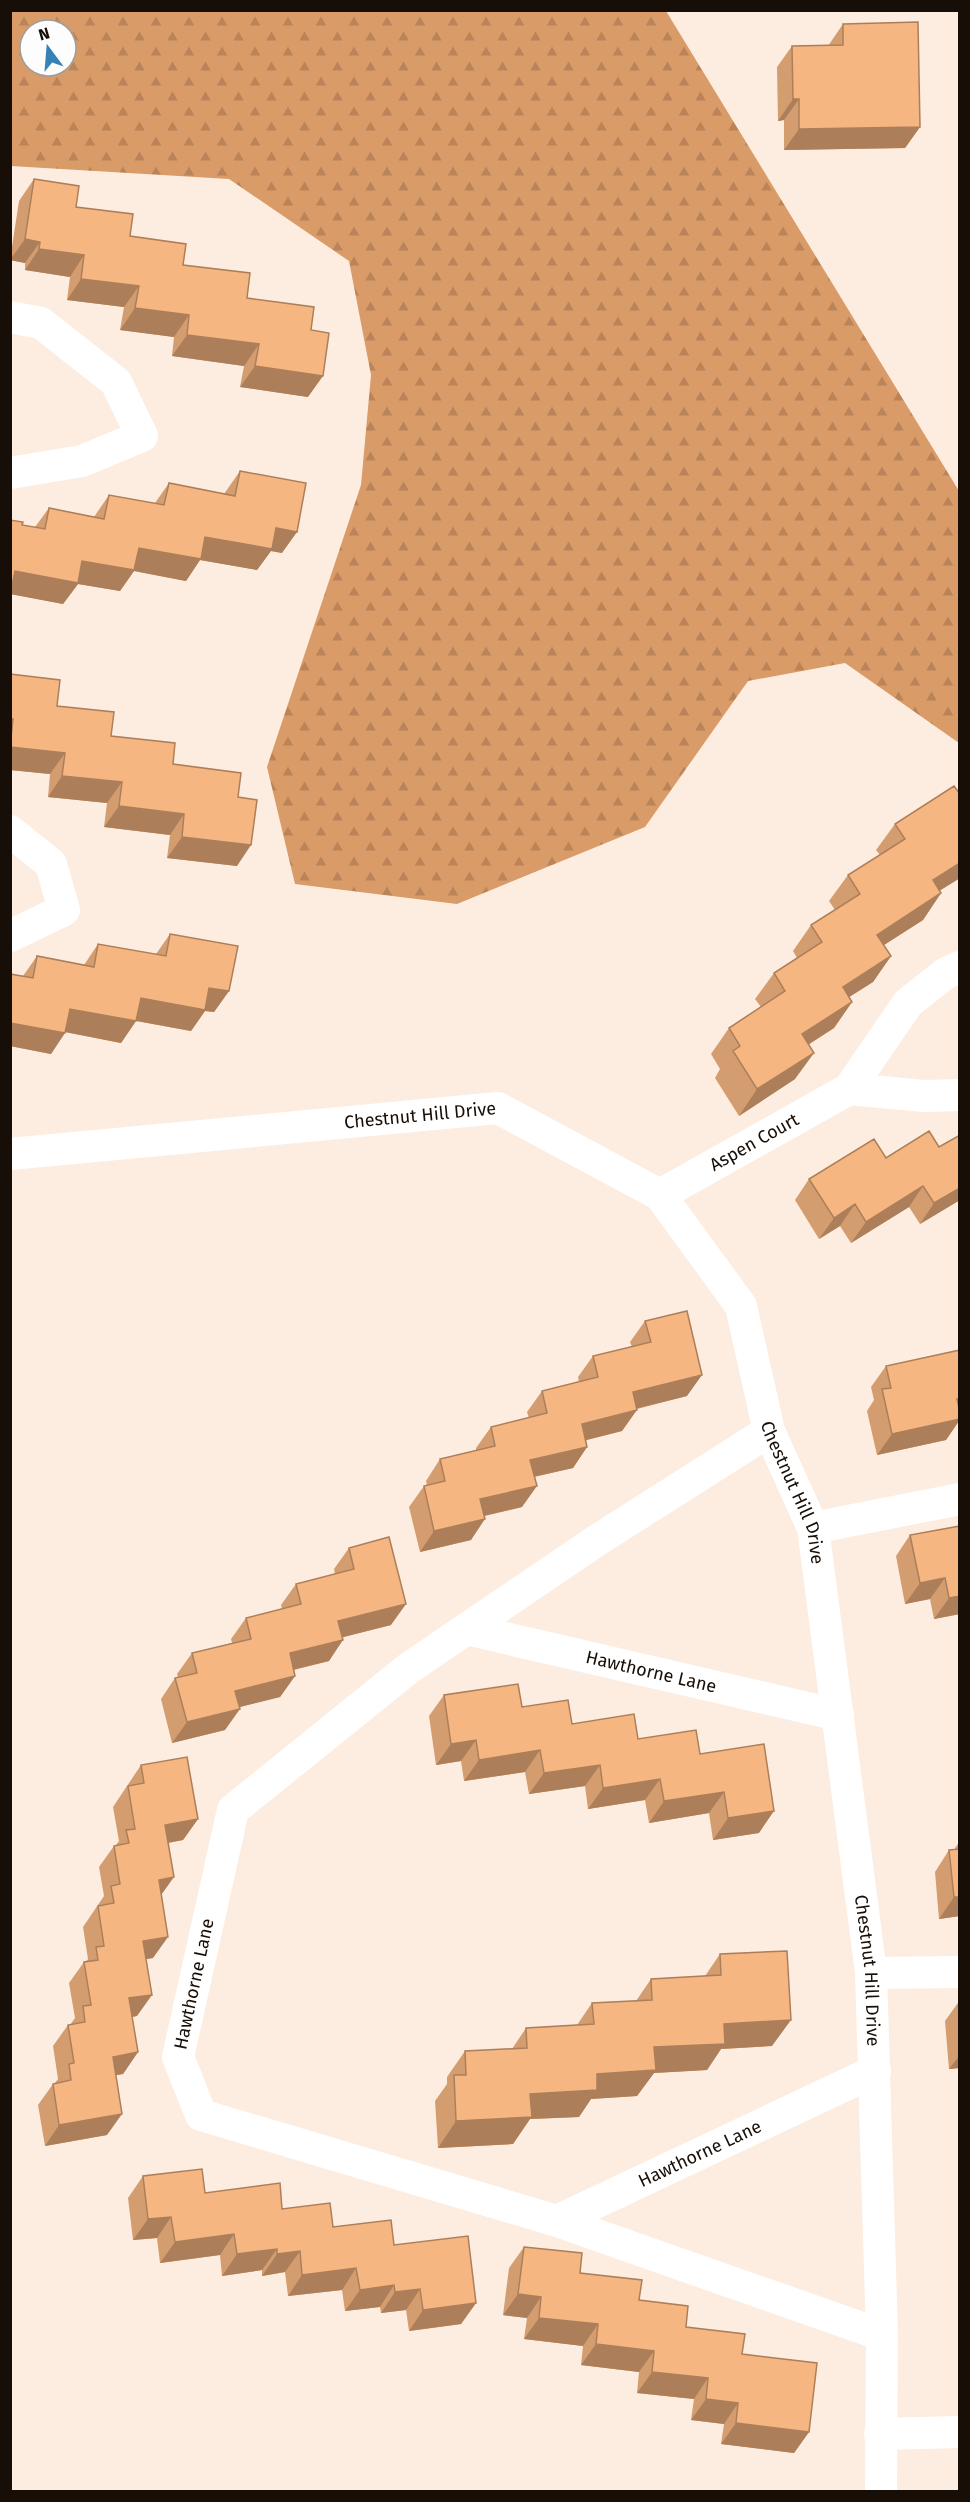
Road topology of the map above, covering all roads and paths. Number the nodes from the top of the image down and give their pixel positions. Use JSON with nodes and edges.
{"nodes":[{"id":1,"x":10,"y":317,"type":"edge"},
{"id":2,"x":10,"y":473,"type":"edge"},
{"id":3,"x":10,"y":831,"type":"edge"},
{"id":4,"x":10,"y":936,"type":"edge"},
{"id":5,"x":960,"y":967,"type":"edge"},
{"id":6,"x":849,"y":1089,"type":"junction"},
{"id":7,"x":960,"y":1095,"type":"edge"},
{"id":8,"x":10,"y":1154,"type":"edge"},
{"id":9,"x":660,"y":1195,"type":"junction"},
{"id":10,"x":769,"y":1431,"type":"junction"},
{"id":11,"x":960,"y":1499,"type":"edge"},
{"id":12,"x":813,"y":1528,"type":"junction"},
{"id":13,"x":466,"y":1629,"type":"junction"},
{"id":14,"x":838,"y":1715,"type":"junction"},
{"id":15,"x":960,"y":1972,"type":"edge"},
{"id":16,"x":871,"y":1973,"type":"junction"},
{"id":17,"x":875,"y":2071,"type":"junction"},
{"id":18,"x":557,"y":2221,"type":"junction"},
{"id":19,"x":882,"y":2335,"type":"junction"},
{"id":20,"x":960,"y":2432,"type":"edge"},
{"id":21,"x":880,"y":2434,"type":"junction"},
{"id":22,"x":881,"y":2492,"type":"edge"}],
"edges":[{"from":1,"to":2,"type":"street"},
{"from":3,"to":4,"type":"street"},
{"from":5,"to":6,"type":"street","name":"Aspen Court"},
{"from":6,"to":7,"type":"street"},
{"from":6,"to":9,"type":"street","name":"Aspen Court"},
{"from":8,"to":9,"type":"street","name":"Chestnut Hill Drive"},
{"from":9,"to":10,"type":"street","name":"Chestnut Hill Drive"},
{"from":10,"to":12,"type":"street","name":"Chestnut Hill Drive"},
{"from":10,"to":13,"type":"street","name":"Hawthorne Lane"},
{"from":11,"to":12,"type":"street"},
{"from":12,"to":14,"type":"street","name":"Chestnut Hill Drive"},
{"from":13,"to":14,"type":"street","name":"Hawthorne Lane"},
{"from":13,"to":18,"type":"street","name":"Hawthorne Lane"},
{"from":14,"to":16,"type":"street","name":"Chestnut Hill Drive"},
{"from":15,"to":16,"type":"street"},
{"from":16,"to":17,"type":"street","name":"Chestnut Hill Drive"},
{"from":17,"to":18,"type":"street","name":"Hawthorne Lane"},
{"from":17,"to":19,"type":"street","name":"Chestnut Hill Drive"},
{"from":18,"to":19,"type":"street","name":"Hawthorne Lane"},
{"from":19,"to":21,"type":"street","name":"Chestnut Hill Drive"},
{"from":20,"to":21,"type":"street"},
{"from":21,"to":22,"type":"street","name":"Chestnut Hill Drive"}]}
